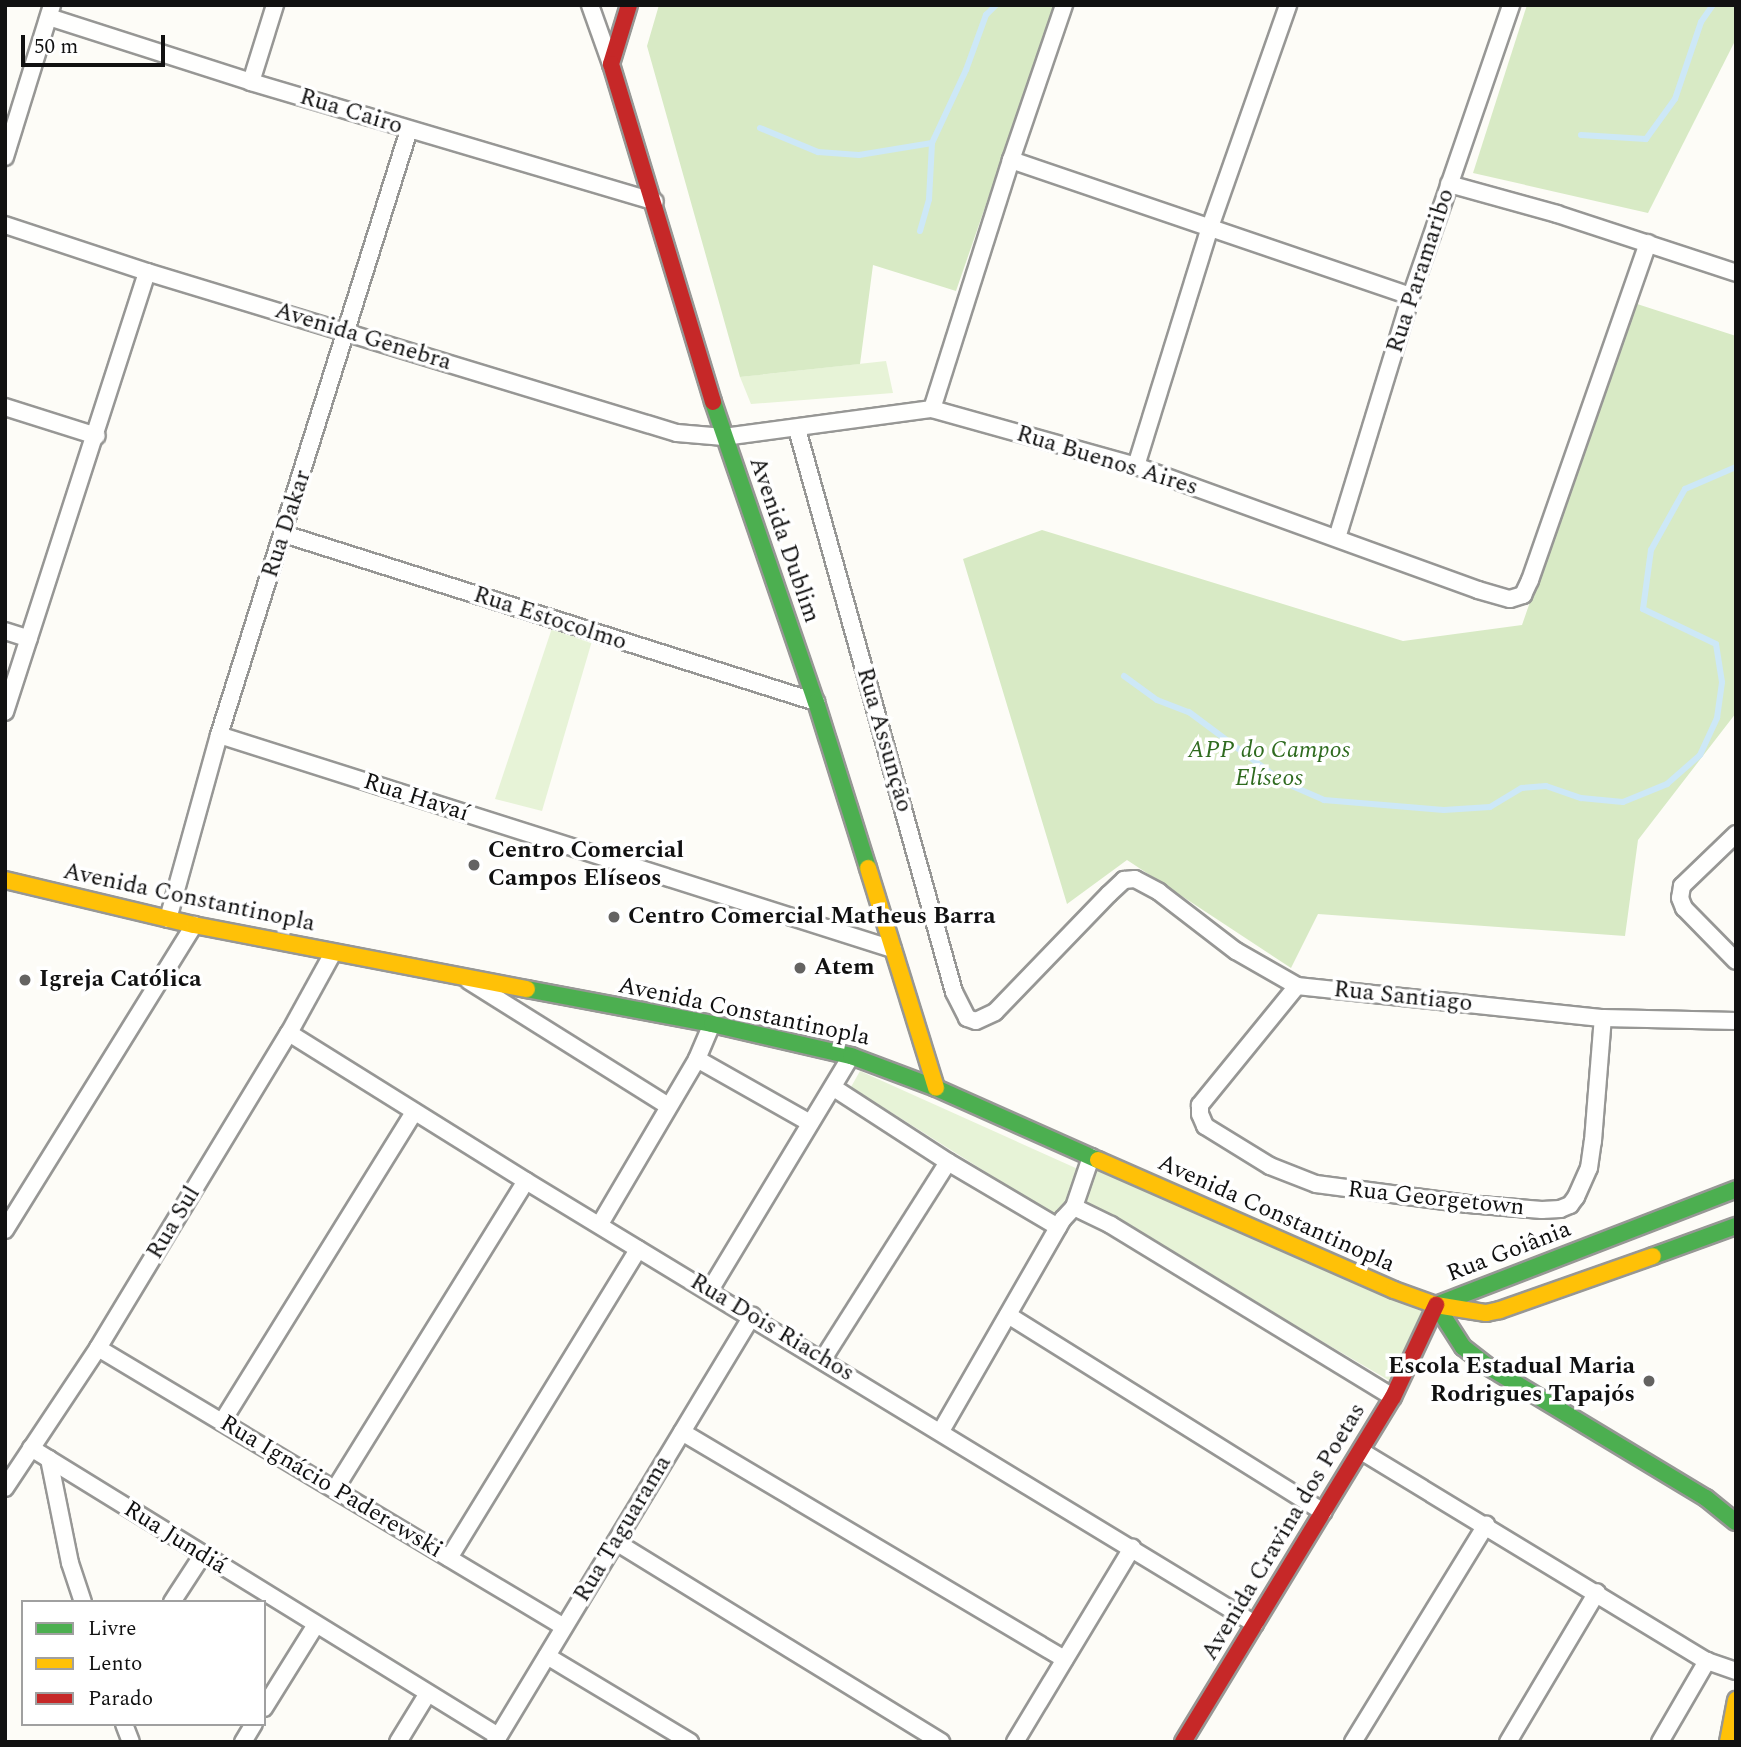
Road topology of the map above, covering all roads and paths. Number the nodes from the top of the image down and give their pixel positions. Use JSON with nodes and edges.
{"nodes":[{"id":1,"x":275,"y":5,"type":"edge"},
{"id":2,"x":590,"y":5,"type":"edge"},
{"id":3,"x":629,"y":5,"type":"edge"},
{"id":4,"x":1065,"y":5,"type":"edge"},
{"id":5,"x":1287,"y":5,"type":"edge"},
{"id":6,"x":1511,"y":5,"type":"edge"},
{"id":7,"x":51,"y":11,"type":"edge"},
{"id":8,"x":611,"y":65,"type":"junction"},
{"id":9,"x":251,"y":82,"type":"junction"},
{"id":10,"x":409,"y":130,"type":"junction"},
{"id":11,"x":5,"y":157,"type":"edge"},
{"id":12,"x":1011,"y":160,"type":"junction"},
{"id":13,"x":1449,"y":184,"type":"junction"},
{"id":14,"x":654,"y":202,"type":"junction"},
{"id":15,"x":5,"y":225,"type":"edge"},
{"id":16,"x":1210,"y":227,"type":"junction"},
{"id":17,"x":1648,"y":243,"type":"junction"},
{"id":18,"x":147,"y":272,"type":"junction"},
{"id":19,"x":1736,"y":273,"type":"edge"},
{"id":20,"x":1411,"y":296,"type":"junction"},
{"id":21,"x":347,"y":331,"type":"junction"},
{"id":22,"x":5,"y":407,"type":"edge"},
{"id":23,"x":932,"y":409,"type":"junction"},
{"id":24,"x":797,"y":429,"type":"junction"},
{"id":25,"x":97,"y":436,"type":"junction"},
{"id":26,"x":724,"y":437,"type":"junction"},
{"id":27,"x":1136,"y":466,"type":"junction"},
{"id":28,"x":284,"y":534,"type":"junction"},
{"id":29,"x":1337,"y":538,"type":"junction"},
{"id":30,"x":5,"y":631,"type":"edge"},
{"id":31,"x":30,"y":639,"type":"junction"},
{"id":32,"x":816,"y":702,"type":"junction"},
{"id":33,"x":5,"y":712,"type":"edge"},
{"id":34,"x":219,"y":735,"type":"junction"},
{"id":35,"x":1736,"y":834,"type":"edge"},
{"id":36,"x":5,"y":880,"type":"edge"},
{"id":37,"x":1108,"y":894,"type":"joint"},
{"id":38,"x":168,"y":919,"type":"junction"},
{"id":39,"x":194,"y":925,"type":"junction"},
{"id":40,"x":893,"y":949,"type":"junction"},
{"id":41,"x":333,"y":953,"type":"junction"},
{"id":42,"x":1736,"y":961,"type":"edge"},
{"id":43,"x":464,"y":978,"type":"junction"},
{"id":44,"x":1297,"y":986,"type":"junction"},
{"id":45,"x":1603,"y":1018,"type":"junction"},
{"id":46,"x":1736,"y":1021,"type":"edge"},
{"id":47,"x":712,"y":1024,"type":"junction"},
{"id":48,"x":289,"y":1033,"type":"junction"},
{"id":49,"x":851,"y":1056,"type":"junction"},
{"id":50,"x":697,"y":1059,"type":"junction"},
{"id":51,"x":834,"y":1088,"type":"junction"},
{"id":52,"x":936,"y":1088,"type":"junction"},
{"id":53,"x":668,"y":1106,"type":"junction"},
{"id":54,"x":414,"y":1112,"type":"junction"},
{"id":55,"x":810,"y":1123,"type":"junction"},
{"id":56,"x":1091,"y":1157,"type":"junction"},
{"id":57,"x":948,"y":1162,"type":"junction"},
{"id":58,"x":526,"y":1181,"type":"junction"},
{"id":59,"x":1736,"y":1189,"type":"edge"},
{"id":60,"x":1074,"y":1207,"type":"junction"},
{"id":61,"x":600,"y":1224,"type":"junction"},
{"id":62,"x":1736,"y":1226,"type":"edge"},
{"id":63,"x":1058,"y":1227,"type":"junction"},
{"id":64,"x":5,"y":1230,"type":"edge"},
{"id":65,"x":638,"y":1249,"type":"junction"},
{"id":66,"x":710,"y":1290,"type":"junction"},
{"id":67,"x":1436,"y":1305,"type":"junction"},
{"id":68,"x":1008,"y":1315,"type":"junction"},
{"id":69,"x":752,"y":1316,"type":"junction"},
{"id":70,"x":98,"y":1348,"type":"junction"},
{"id":71,"x":823,"y":1359,"type":"junction"},
{"id":72,"x":1393,"y":1396,"type":"junction"},
{"id":73,"x":222,"y":1422,"type":"junction"},
{"id":74,"x":941,"y":1431,"type":"junction"},
{"id":75,"x":682,"y":1432,"type":"junction"},
{"id":76,"x":32,"y":1448,"type":"junction"},
{"id":77,"x":1361,"y":1451,"type":"junction"},
{"id":78,"x":49,"y":1459,"type":"junction"},
{"id":79,"x":5,"y":1488,"type":"edge"},
{"id":80,"x":335,"y":1489,"type":"junction"},
{"id":81,"x":1323,"y":1512,"type":"junction"},
{"id":82,"x":1736,"y":1522,"type":"edge"},
{"id":83,"x":1486,"y":1525,"type":"junction"},
{"id":84,"x":616,"y":1542,"type":"junction"},
{"id":85,"x":1132,"y":1548,"type":"junction"},
{"id":86,"x":202,"y":1556,"type":"junction"},
{"id":87,"x":449,"y":1558,"type":"junction"},
{"id":88,"x":1597,"y":1592,"type":"junction"},
{"id":89,"x":82,"y":1600,"type":"edge"},
{"id":90,"x":173,"y":1600,"type":"edge"},
{"id":91,"x":1255,"y":1623,"type":"junction"},
{"id":92,"x":315,"y":1626,"type":"junction"},
{"id":93,"x":564,"y":1626,"type":"junction"},
{"id":94,"x":547,"y":1656,"type":"junction"},
{"id":95,"x":1065,"y":1659,"type":"junction"},
{"id":96,"x":1707,"y":1661,"type":"junction"},
{"id":97,"x":1736,"y":1671,"type":"edge"},
{"id":98,"x":428,"y":1693,"type":"junction"},
{"id":99,"x":1736,"y":1700,"type":"edge"},
{"id":100,"x":266,"y":1705,"type":"edge"},
{"id":101,"x":253,"y":1726,"type":"edge"},
{"id":102,"x":496,"y":1739,"type":"edge"},
{"id":103,"x":243,"y":1742,"type":"edge"},
{"id":104,"x":398,"y":1742,"type":"edge"},
{"id":105,"x":690,"y":1742,"type":"edge"},
{"id":106,"x":941,"y":1742,"type":"edge"},
{"id":107,"x":1015,"y":1742,"type":"edge"},
{"id":108,"x":1183,"y":1742,"type":"edge"},
{"id":109,"x":1353,"y":1742,"type":"edge"},
{"id":110,"x":1508,"y":1742,"type":"edge"},
{"id":111,"x":1660,"y":1742,"type":"edge"},
{"id":112,"x":1728,"y":1742,"type":"edge"}],
"edges":[{"from":1,"to":9,"type":"street"},
{"from":2,"to":8,"type":"street"},
{"from":3,"to":8,"type":"street"},
{"from":4,"to":12,"type":"street"},
{"from":5,"to":16,"type":"street"},
{"from":6,"to":13,"type":"street","name":"Rua Paramaribo"},
{"from":7,"to":9,"type":"street","name":"Rua Cairo"},
{"from":7,"to":11,"type":"street"},
{"from":8,"to":14,"type":"street","name":"Avenida Dublim"},
{"from":9,"to":10,"type":"street","name":"Rua Cairo"},
{"from":10,"to":14,"type":"street","name":"Rua Cairo"},
{"from":10,"to":21,"type":"street","name":"Rua Dakar"},
{"from":12,"to":16,"type":"street"},
{"from":12,"to":23,"type":"street"},
{"from":13,"to":17,"type":"street"},
{"from":13,"to":20,"type":"street","name":"Rua Paramaribo"},
{"from":14,"to":26,"type":"street","name":"Avenida Dublim"},
{"from":15,"to":18,"type":"street","name":"Avenida Genebra"},
{"from":16,"to":20,"type":"street"},
{"from":16,"to":27,"type":"street"},
{"from":17,"to":19,"type":"street"},
{"from":17,"to":29,"type":"street","name":"Rua Buenos Aires"},
{"from":18,"to":21,"type":"street","name":"Avenida Genebra"},
{"from":18,"to":25,"type":"street"},
{"from":20,"to":29,"type":"street","name":"Rua Paramaribo"},
{"from":21,"to":26,"type":"street","name":"Avenida Genebra"},
{"from":21,"to":28,"type":"street","name":"Rua Dakar"},
{"from":22,"to":25,"type":"street"},
{"from":23,"to":24,"type":"street","name":"Rua Buenos Aires"},
{"from":23,"to":27,"type":"street","name":"Rua Buenos Aires"},
{"from":24,"to":26,"type":"street","name":"Rua Buenos Aires"},
{"from":24,"to":37,"type":"street","name":"Rua Assunção"},
{"from":25,"to":31,"type":"street"},
{"from":26,"to":32,"type":"street","name":"Avenida Dublim"},
{"from":27,"to":29,"type":"street","name":"Rua Buenos Aires"},
{"from":28,"to":32,"type":"street","name":"Rua Estocolmo"},
{"from":28,"to":34,"type":"street","name":"Rua Dakar"},
{"from":30,"to":31,"type":"street"},
{"from":31,"to":33,"type":"street"},
{"from":32,"to":40,"type":"street","name":"Avenida Dublim"},
{"from":34,"to":38,"type":"street","name":"Rua Dakar"},
{"from":34,"to":40,"type":"street","name":"Rua Havaí"},
{"from":35,"to":42,"type":"street"},
{"from":36,"to":38,"type":"street","name":"Avenida Constantinopla"},
{"from":37,"to":44,"type":"street","name":"Rua Santiago"},
{"from":38,"to":39,"type":"street","name":"Avenida Constantinopla"},
{"from":39,"to":41,"type":"street","name":"Avenida Constantinopla"},
{"from":39,"to":64,"type":"street"},
{"from":40,"to":52,"type":"street","name":"Avenida Dublim"},
{"from":41,"to":43,"type":"street","name":"Avenida Constantinopla"},
{"from":41,"to":48,"type":"street","name":"Rua Sul"},
{"from":43,"to":47,"type":"street","name":"Avenida Constantinopla"},
{"from":43,"to":53,"type":"street"},
{"from":44,"to":45,"type":"street","name":"Rua Santiago"},
{"from":44,"to":45,"type":"street","name":"Rua Georgetown"},
{"from":45,"to":46,"type":"street","name":"Rua Santiago"},
{"from":47,"to":49,"type":"street","name":"Avenida Constantinopla"},
{"from":47,"to":50,"type":"street"},
{"from":48,"to":54,"type":"street","name":"Rua Dois Riachos"},
{"from":48,"to":70,"type":"street","name":"Rua Sul"},
{"from":49,"to":51,"type":"street"},
{"from":49,"to":52,"type":"street","name":"Avenida Constantinopla"},
{"from":50,"to":53,"type":"street"},
{"from":50,"to":55,"type":"street"},
{"from":51,"to":55,"type":"street"},
{"from":51,"to":57,"type":"street"},
{"from":52,"to":56,"type":"street","name":"Avenida Constantinopla"},
{"from":53,"to":61,"type":"street"},
{"from":54,"to":58,"type":"street","name":"Rua Dois Riachos"},
{"from":54,"to":73,"type":"street"},
{"from":55,"to":66,"type":"street"},
{"from":56,"to":60,"type":"street"},
{"from":56,"to":67,"type":"street","name":"Avenida Constantinopla"},
{"from":57,"to":63,"type":"street"},
{"from":57,"to":71,"type":"street"},
{"from":58,"to":61,"type":"street","name":"Rua Dois Riachos"},
{"from":58,"to":80,"type":"street"},
{"from":59,"to":67,"type":"street","name":"Rua Goiânia"},
{"from":60,"to":63,"type":"street"},
{"from":60,"to":72,"type":"street"},
{"from":61,"to":65,"type":"street","name":"Rua Dois Riachos"},
{"from":62,"to":67,"type":"street","name":"Rua Goiânia"},
{"from":63,"to":68,"type":"street"},
{"from":65,"to":66,"type":"street","name":"Rua Dois Riachos"},
{"from":65,"to":87,"type":"street"},
{"from":66,"to":69,"type":"street","name":"Rua Dois Riachos"},
{"from":67,"to":72,"type":"street","name":"Avenida Cravina dos Poetas"},
{"from":67,"to":82,"type":"street"},
{"from":68,"to":74,"type":"street"},
{"from":68,"to":81,"type":"street"},
{"from":69,"to":71,"type":"street","name":"Rua Dois Riachos"},
{"from":69,"to":75,"type":"street","name":"Rua Taguarama"},
{"from":70,"to":73,"type":"street","name":"Rua Ignácio Paderewski"},
{"from":70,"to":76,"type":"street","name":"Rua Sul"},
{"from":71,"to":74,"type":"street","name":"Rua Dois Riachos"},
{"from":72,"to":77,"type":"street","name":"Avenida Cravina dos Poetas"},
{"from":73,"to":80,"type":"street","name":"Rua Ignácio Paderewski"},
{"from":74,"to":85,"type":"street","name":"Rua Dois Riachos"},
{"from":75,"to":84,"type":"street","name":"Rua Taguarama"},
{"from":75,"to":95,"type":"street"},
{"from":76,"to":78,"type":"street","name":"Rua Jundiá"},
{"from":76,"to":79,"type":"street","name":"Rua Sul"},
{"from":77,"to":81,"type":"street","name":"Avenida Cravina dos Poetas"},
{"from":77,"to":83,"type":"street"},
{"from":78,"to":86,"type":"street","name":"Rua Jundiá"},
{"from":78,"to":89,"type":"street"},
{"from":80,"to":87,"type":"street","name":"Rua Ignácio Paderewski"},
{"from":81,"to":91,"type":"street","name":"Avenida Cravina dos Poetas"},
{"from":83,"to":88,"type":"street"},
{"from":83,"to":109,"type":"street"},
{"from":84,"to":93,"type":"street","name":"Rua Taguarama"},
{"from":84,"to":106,"type":"street"},
{"from":85,"to":91,"type":"street","name":"Rua Dois Riachos"},
{"from":85,"to":95,"type":"street"},
{"from":86,"to":90,"type":"street"},
{"from":86,"to":92,"type":"street","name":"Rua Jundiá"},
{"from":87,"to":93,"type":"street","name":"Rua Ignácio Paderewski"},
{"from":88,"to":96,"type":"street"},
{"from":88,"to":110,"type":"street"},
{"from":91,"to":108,"type":"street","name":"Avenida Cravina dos Poetas"},
{"from":92,"to":98,"type":"street","name":"Rua Jundiá"},
{"from":92,"to":100,"type":"street"},
{"from":93,"to":94,"type":"street","name":"Rua Taguarama"},
{"from":94,"to":102,"type":"street","name":"Rua Taguarama"},
{"from":94,"to":105,"type":"street"},
{"from":95,"to":107,"type":"street"},
{"from":96,"to":97,"type":"street"},
{"from":96,"to":111,"type":"street"},
{"from":98,"to":102,"type":"street","name":"Rua Jundiá"},
{"from":98,"to":104,"type":"street"},
{"from":99,"to":112,"type":"street"},
{"from":101,"to":103,"type":"street"}]}
